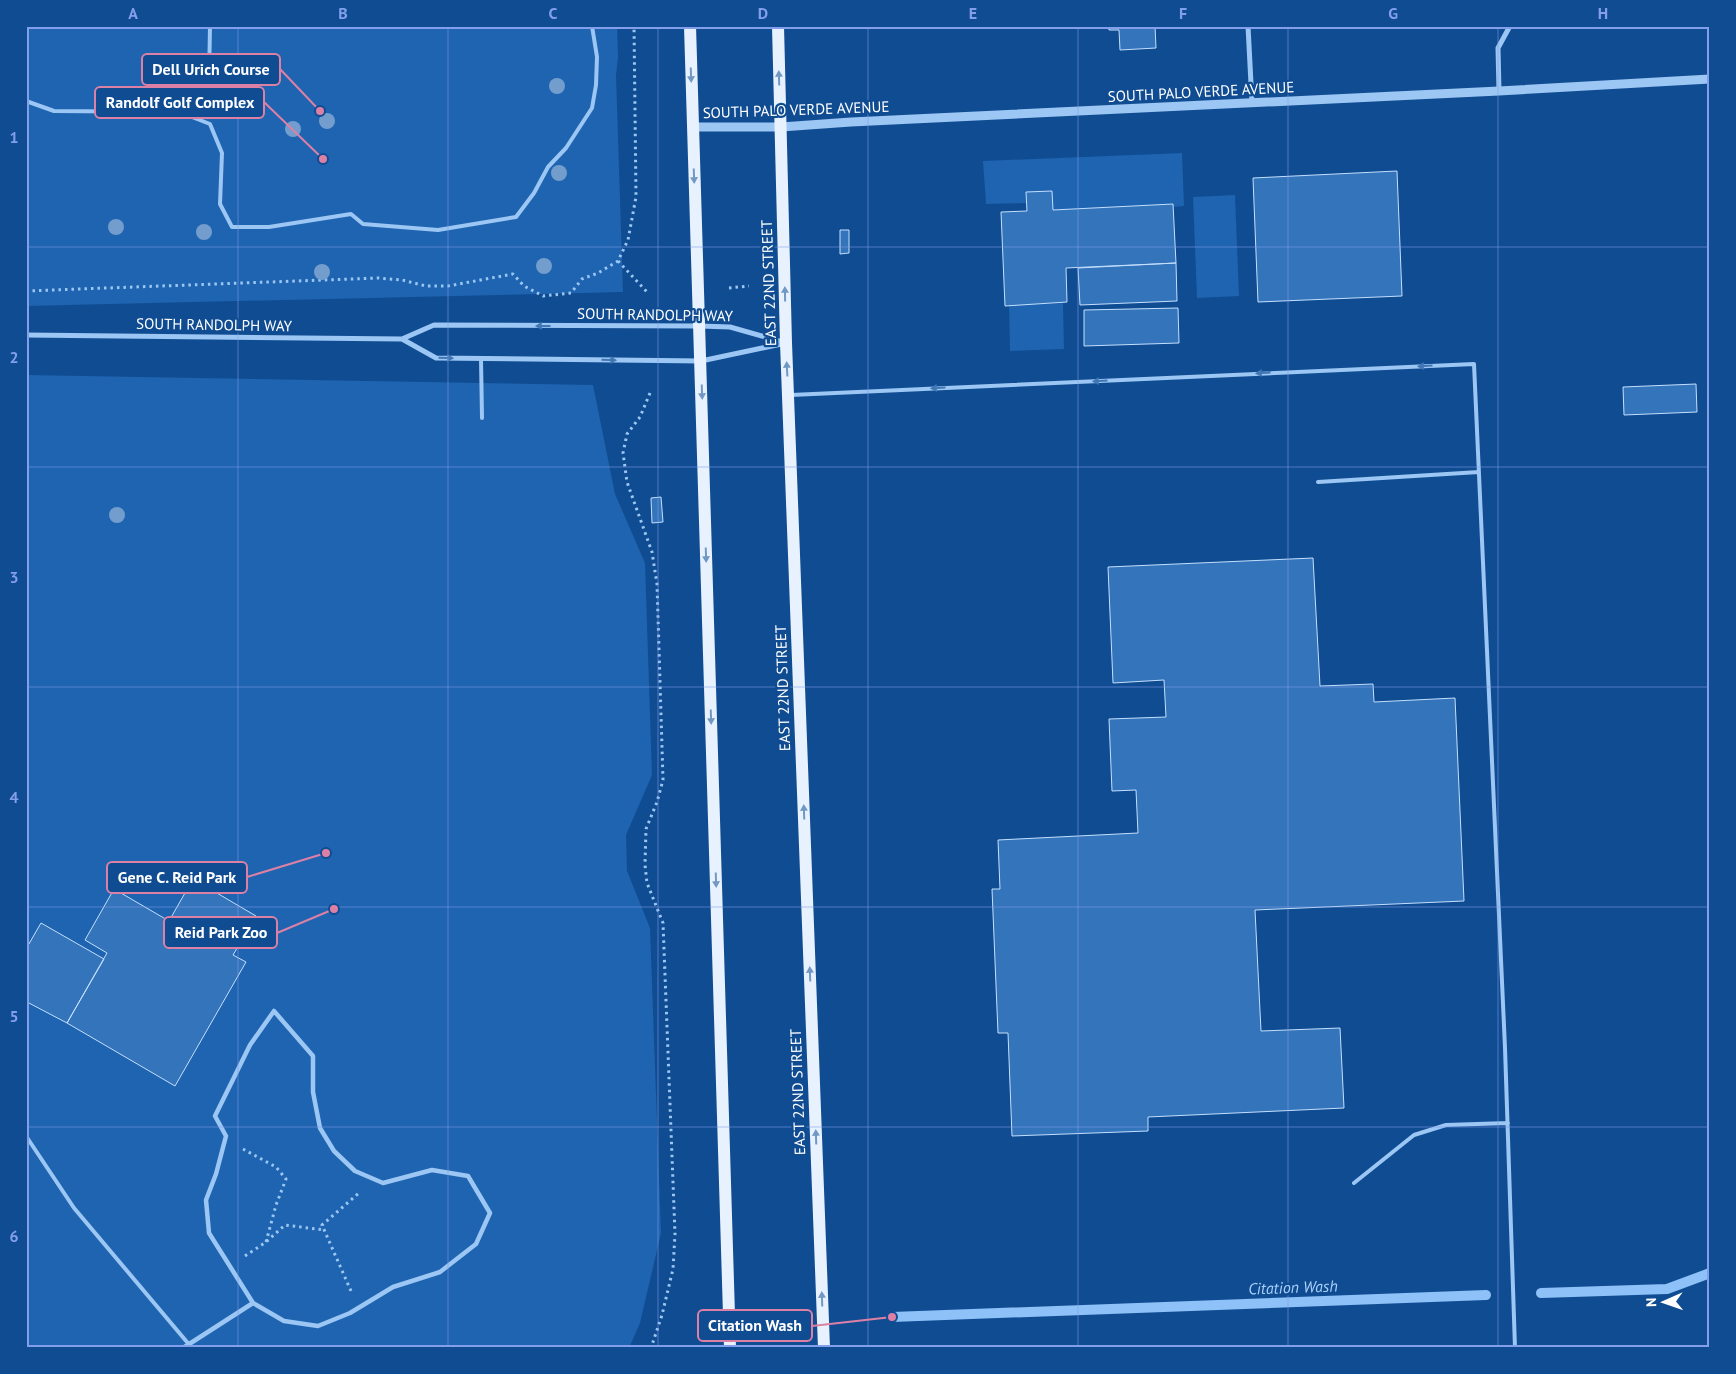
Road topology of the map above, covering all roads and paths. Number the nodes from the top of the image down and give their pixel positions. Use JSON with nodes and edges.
{"nodes":[{"id":1,"x":210,"y":26,"type":"edge"},
{"id":2,"x":592,"y":26,"type":"edge"},
{"id":3,"x":690,"y":26,"type":"edge"},
{"id":4,"x":778,"y":26,"type":"edge"},
{"id":5,"x":1248,"y":26,"type":"edge"},
{"id":6,"x":1510,"y":26,"type":"edge"},
{"id":7,"x":1710,"y":79,"type":"edge"},
{"id":8,"x":1499,"y":92,"type":"junction"},
{"id":9,"x":26,"y":101,"type":"edge"},
{"id":10,"x":1252,"y":103,"type":"junction"},
{"id":11,"x":179,"y":112,"type":"junction"},
{"id":12,"x":781,"y":126,"type":"junction"},
{"id":13,"x":693,"y":127,"type":"junction"},
{"id":14,"x":618,"y":261,"type":"dead end"},
{"id":15,"x":748,"y":286,"type":"dead end"},
{"id":16,"x":729,"y":288,"type":"dead end"},
{"id":17,"x":647,"y":292,"type":"dead end"},
{"id":18,"x":700,"y":326,"type":"junction"},
{"id":19,"x":26,"y":335,"type":"edge"},
{"id":20,"x":402,"y":339,"type":"junction"},
{"id":21,"x":786,"y":343,"type":"junction"},
{"id":22,"x":481,"y":359,"type":"junction"},
{"id":23,"x":701,"y":361,"type":"junction"},
{"id":24,"x":650,"y":393,"type":"dead end"},
{"id":25,"x":789,"y":395,"type":"junction"},
{"id":26,"x":482,"y":418,"type":"dead end"},
{"id":27,"x":1479,"y":472,"type":"junction"},
{"id":28,"x":1318,"y":482,"type":"dead end"},
{"id":29,"x":1508,"y":1124,"type":"junction"},
{"id":30,"x":26,"y":1136,"type":"edge"},
{"id":31,"x":225,"y":1140,"type":"junction"},
{"id":32,"x":375,"y":1179,"type":"junction"},
{"id":33,"x":1354,"y":1183,"type":"dead end"},
{"id":34,"x":324,"y":1230,"type":"junction"},
{"id":35,"x":266,"y":1242,"type":"junction"},
{"id":36,"x":230,"y":1266,"type":"junction"},
{"id":37,"x":253,"y":1303,"type":"junction"},
{"id":38,"x":358,"y":1308,"type":"junction"},
{"id":39,"x":191,"y":1346,"type":"edge"},
{"id":40,"x":183,"y":1348,"type":"edge"},
{"id":41,"x":652,"y":1348,"type":"edge"},
{"id":42,"x":730,"y":1348,"type":"edge"},
{"id":43,"x":824,"y":1348,"type":"edge"},
{"id":44,"x":1515,"y":1348,"type":"edge"}],
"edges":[{"from":1,"to":11,"type":"lane"},
{"from":2,"to":11,"type":"lane"},
{"from":3,"to":13,"type":"main road","one_way":true},
{"from":12,"to":4,"type":"main road","name":"EAST 22ND STREET","one_way":true},
{"from":5,"to":10,"type":"street"},
{"from":6,"to":8,"type":"street"},
{"from":7,"to":8,"type":"street","name":"SOUTH PALO VERDE AVENUE"},
{"from":8,"to":10,"type":"street","name":"SOUTH PALO VERDE AVENUE"},
{"from":9,"to":11,"type":"lane"},
{"from":10,"to":12,"type":"street","name":"SOUTH PALO VERDE AVENUE"},
{"from":12,"to":13,"type":"street","name":"SOUTH PALO VERDE AVENUE"},
{"from":21,"to":12,"type":"main road","name":"EAST 22ND STREET","one_way":true},
{"from":13,"to":18,"type":"main road","one_way":true},
{"from":14,"to":17,"type":"path"},
{"from":15,"to":16,"type":"path"},
{"from":18,"to":20,"type":"street","name":"SOUTH RANDOLPH WAY","one_way":true},
{"from":18,"to":21,"type":"street","name":"SOUTH RANDOLPH WAY"},
{"from":18,"to":23,"type":"main road"},
{"from":19,"to":20,"type":"street","name":"SOUTH RANDOLPH WAY"},
{"from":20,"to":22,"type":"street","name":"SOUTH RANDOLPH WAY","one_way":true},
{"from":21,"to":23,"type":"street","name":"SOUTH RANDOLPH WAY"},
{"from":25,"to":21,"type":"main road","name":"EAST 22ND STREET","one_way":true},
{"from":22,"to":23,"type":"street","name":"SOUTH RANDOLPH WAY","one_way":true},
{"from":22,"to":26,"type":"lane"},
{"from":23,"to":42,"type":"main road","one_way":true},
{"from":24,"to":41,"type":"path"},
{"from":27,"to":25,"type":"lane","one_way":true},
{"from":43,"to":25,"type":"main road","name":"EAST 22ND STREET","one_way":true},
{"from":27,"to":28,"type":"lane"},
{"from":27,"to":29,"type":"lane"},
{"from":29,"to":33,"type":"lane"},
{"from":29,"to":44,"type":"lane"},
{"from":30,"to":39,"type":"lane"},
{"from":31,"to":32,"type":"street"},
{"from":31,"to":35,"type":"path"},
{"from":31,"to":36,"type":"street"},
{"from":32,"to":34,"type":"path"},
{"from":32,"to":38,"type":"street"},
{"from":34,"to":35,"type":"path"},
{"from":34,"to":38,"type":"path"},
{"from":35,"to":36,"type":"path"},
{"from":36,"to":37,"type":"street"},
{"from":37,"to":38,"type":"street"},
{"from":37,"to":39,"type":"street"},
{"from":39,"to":40,"type":"street"}]}
